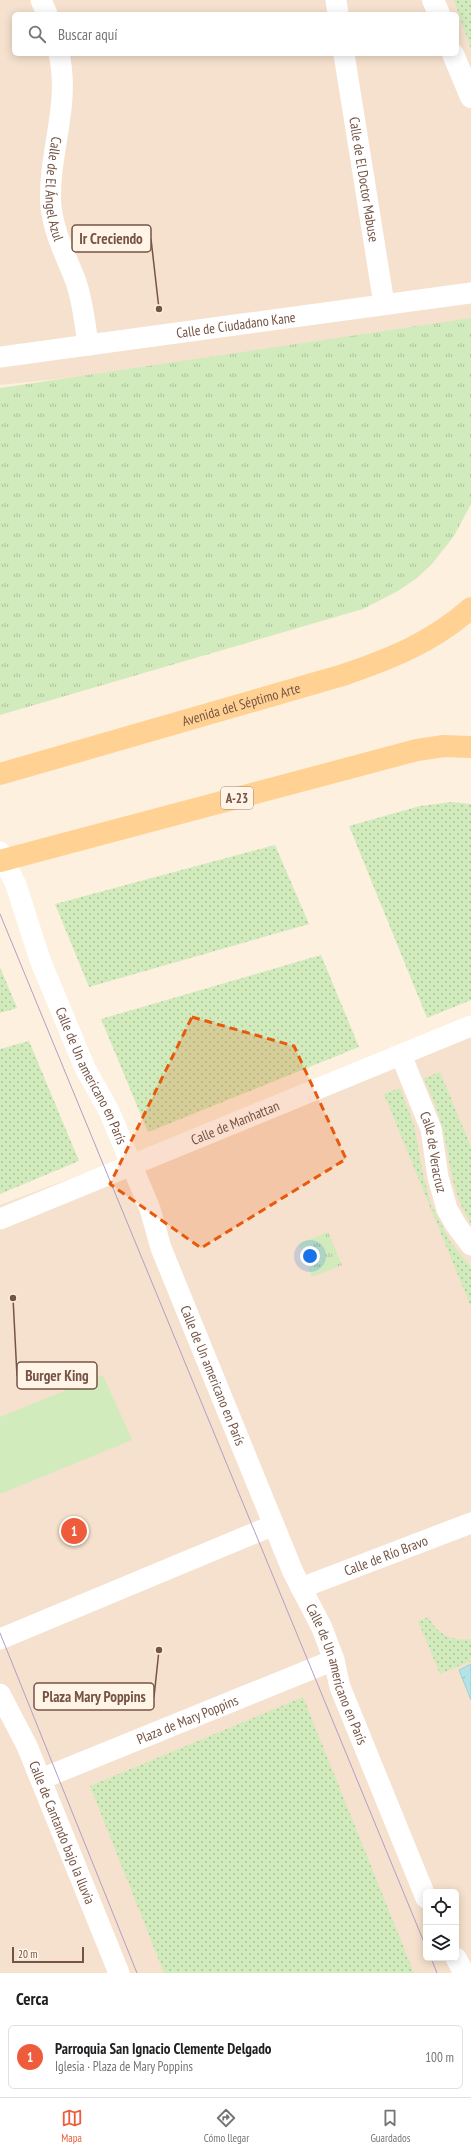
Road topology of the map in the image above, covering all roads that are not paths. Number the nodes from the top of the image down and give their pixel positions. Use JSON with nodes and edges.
{"nodes":[{"id":1,"x":41,"y":0,"type":"edge"},
{"id":2,"x":336,"y":0,"type":"edge"},
{"id":3,"x":433,"y":0,"type":"edge"},
{"id":4,"x":45,"y":12,"type":"edge"},
{"id":5,"x":338,"y":12,"type":"edge"},
{"id":6,"x":438,"y":12,"type":"edge"},
{"id":7,"x":59,"y":56,"type":"edge"},
{"id":8,"x":344,"y":56,"type":"edge"},
{"id":9,"x":454,"y":56,"type":"edge"},
{"id":10,"x":471,"y":97,"type":"edge"},
{"id":11,"x":471,"y":293,"type":"edge"},
{"id":12,"x":384,"y":304,"type":"junction"},
{"id":13,"x":88,"y":345,"type":"junction"},
{"id":14,"x":0,"y":357,"type":"edge"},
{"id":15,"x":471,"y":608,"type":"edge"},
{"id":16,"x":471,"y":747,"type":"edge"},
{"id":17,"x":0,"y":774,"type":"edge"},
{"id":18,"x":1,"y":858,"type":"edge"},
{"id":19,"x":471,"y":1026,"type":"edge"},
{"id":20,"x":401,"y":1055,"type":"junction"},
{"id":21,"x":132,"y":1165,"type":"junction"},
{"id":22,"x":0,"y":1219,"type":"edge"},
{"id":23,"x":471,"y":1245,"type":"edge"},
{"id":24,"x":471,"y":1523,"type":"edge"},
{"id":25,"x":274,"y":1525,"type":"junction"},
{"id":26,"x":302,"y":1588,"type":"junction"},
{"id":27,"x":0,"y":1639,"type":"edge"},
{"id":28,"x":334,"y":1660,"type":"junction"},
{"id":29,"x":0,"y":1694,"type":"edge"},
{"id":30,"x":5,"y":1714,"type":"edge"},
{"id":31,"x":41,"y":1779,"type":"junction"},
{"id":32,"x":423,"y":1891,"type":"edge"},
{"id":33,"x":458,"y":1961,"type":"edge"},
{"id":34,"x":119,"y":1973,"type":"edge"},
{"id":35,"x":464,"y":1973,"type":"edge"}],
"edges":[{"from":1,"to":4,"type":"street"},
{"from":2,"to":5,"type":"street"},
{"from":3,"to":6,"type":"main road"},
{"from":7,"to":13,"type":"street","name":"Calle de El Ángel Azul"},
{"from":8,"to":12,"type":"street","name":"Calle de El Doctor Mabuse"},
{"from":9,"to":10,"type":"main road"},
{"from":11,"to":12,"type":"street","name":"Calle de Ciudadano Kane"},
{"from":12,"to":13,"type":"street","name":"Calle de Ciudadano Kane"},
{"from":13,"to":14,"type":"street","name":"Calle de Ciudadano Kane"},
{"from":15,"to":17,"type":"main road","name":"Avenida del Séptimo Arte"},
{"from":16,"to":18,"type":"main road","number":"A-23"},
{"from":18,"to":21,"type":"street","name":"Calle de Un americano en París"},
{"from":19,"to":20,"type":"street","name":"Calle de Manhattan"},
{"from":20,"to":21,"type":"street","name":"Calle de Manhattan"},
{"from":20,"to":23,"type":"street","name":"Calle de Veracruz"},
{"from":21,"to":22,"type":"street","name":"Calle de Manhattan"},
{"from":21,"to":25,"type":"street","name":"Calle de Un americano en París"},
{"from":24,"to":26,"type":"street","name":"Calle de Río Bravo"},
{"from":25,"to":26,"type":"street","name":"Calle de Un americano en París"},
{"from":25,"to":27,"type":"street"},
{"from":26,"to":28,"type":"street","name":"Calle de Un americano en París"},
{"from":28,"to":31,"type":"street","name":"Plaza de Mary Poppins"},
{"from":28,"to":32,"type":"street","name":"Calle de Un americano en París"},
{"from":29,"to":30,"type":"street","name":"Calle de Cantando bajo la lluvia"},
{"from":30,"to":31,"type":"street","name":"Calle de Cantando bajo la lluvia"},
{"from":31,"to":34,"type":"street","name":"Calle de Cantando bajo la lluvia"},
{"from":33,"to":35,"type":"street"}]}
